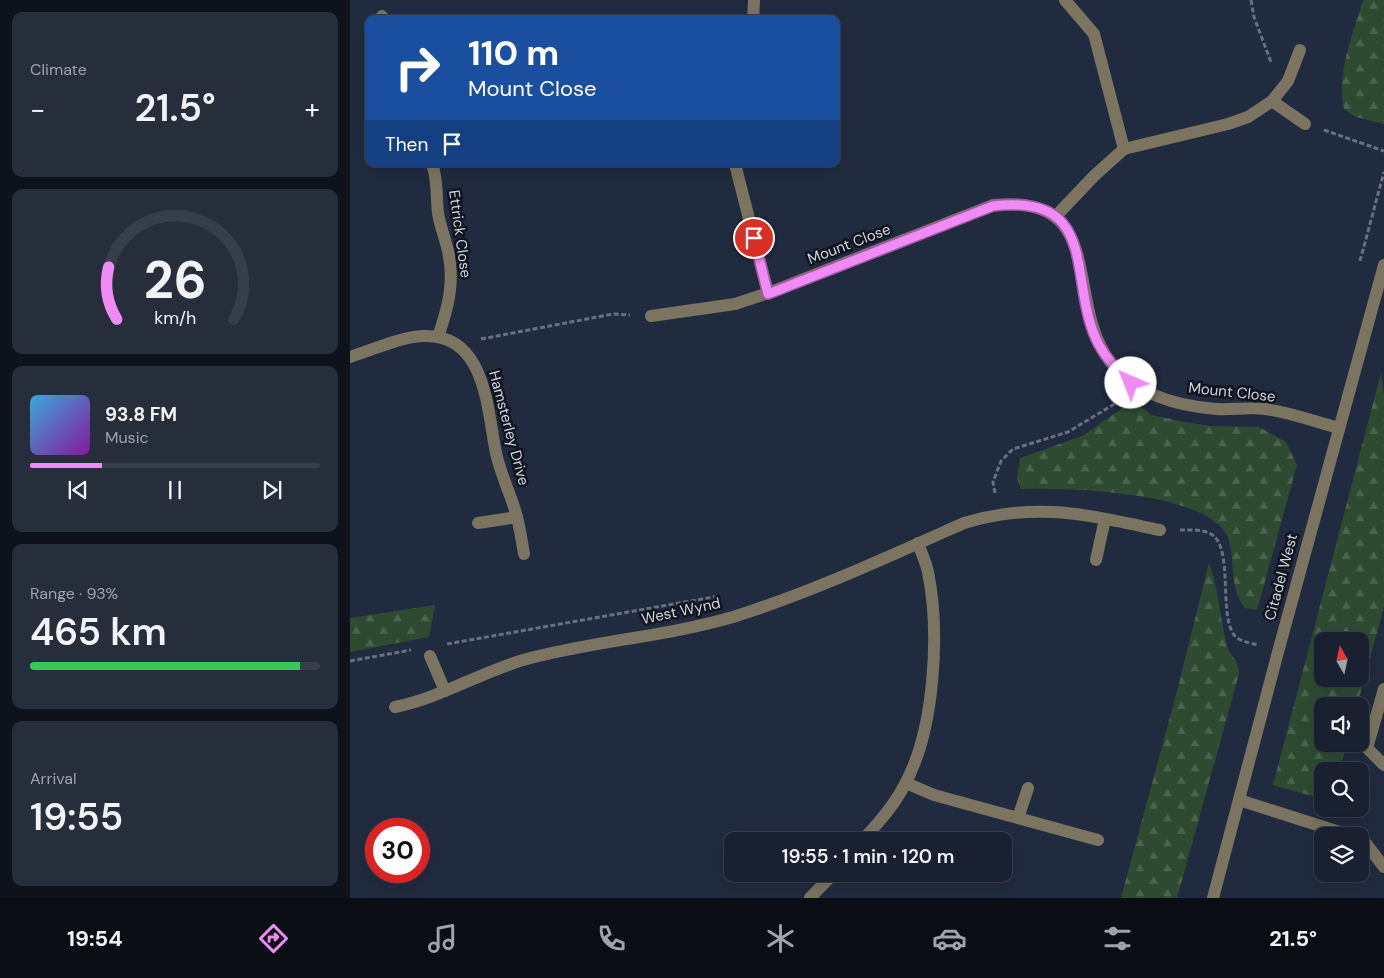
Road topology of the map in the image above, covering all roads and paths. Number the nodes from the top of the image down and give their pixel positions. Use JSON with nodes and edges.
{"nodes":[{"id":1,"x":754,"y":0,"type":"edge"},
{"id":2,"x":1065,"y":0,"type":"edge"},
{"id":3,"x":1251,"y":0,"type":"edge"},
{"id":4,"x":753,"y":15,"type":"edge"},
{"id":5,"x":1300,"y":50,"type":"dead end"},
{"id":6,"x":1288,"y":80,"type":"junction"},
{"id":7,"x":1272,"y":101,"type":"junction"},
{"id":8,"x":1304,"y":124,"type":"joint"},
{"id":9,"x":1124,"y":149,"type":"junction"},
{"id":10,"x":1384,"y":151,"type":"edge"},
{"id":11,"x":433,"y":167,"type":"edge"},
{"id":12,"x":737,"y":167,"type":"edge"},
{"id":13,"x":1056,"y":217,"type":"junction"},
{"id":14,"x":1384,"y":265,"type":"edge"},
{"id":15,"x":768,"y":294,"type":"junction"},
{"id":16,"x":651,"y":316,"type":"joint"},
{"id":17,"x":438,"y":337,"type":"junction"},
{"id":18,"x":454,"y":344,"type":"junction"},
{"id":19,"x":350,"y":357,"type":"edge"},
{"id":20,"x":1131,"y":383,"type":"junction"},
{"id":21,"x":1339,"y":428,"type":"junction"},
{"id":22,"x":998,"y":514,"type":"junction"},
{"id":23,"x":517,"y":517,"type":"junction"},
{"id":24,"x":1105,"y":519,"type":"junction"},
{"id":25,"x":478,"y":523,"type":"dead end"},
{"id":26,"x":1160,"y":530,"type":"joint"},
{"id":27,"x":918,"y":543,"type":"junction"},
{"id":28,"x":524,"y":554,"type":"dead end"},
{"id":29,"x":1096,"y":560,"type":"dead end"},
{"id":30,"x":726,"y":595,"type":"dead end"},
{"id":31,"x":446,"y":644,"type":"dead end"},
{"id":32,"x":417,"y":649,"type":"dead end"},
{"id":33,"x":1278,"y":652,"type":"junction"},
{"id":34,"x":430,"y":656,"type":"dead end"},
{"id":35,"x":350,"y":661,"type":"edge"},
{"id":36,"x":1384,"y":688,"type":"edge"},
{"id":37,"x":445,"y":691,"type":"junction"},
{"id":38,"x":395,"y":707,"type":"dead end"},
{"id":39,"x":1384,"y":765,"type":"edge"},
{"id":40,"x":906,"y":783,"type":"junction"},
{"id":41,"x":1028,"y":788,"type":"dead end"},
{"id":42,"x":1239,"y":800,"type":"junction"},
{"id":43,"x":1018,"y":818,"type":"junction"},
{"id":44,"x":1324,"y":827,"type":"edge"},
{"id":45,"x":870,"y":832,"type":"edge"},
{"id":46,"x":1098,"y":840,"type":"dead end"},
{"id":47,"x":1369,"y":844,"type":"edge"},
{"id":48,"x":1369,"y":848,"type":"edge"},
{"id":49,"x":1384,"y":851,"type":"edge"},
{"id":50,"x":1384,"y":866,"type":"edge"},
{"id":51,"x":825,"y":882,"type":"edge"},
{"id":52,"x":810,"y":898,"type":"edge"},
{"id":53,"x":1213,"y":898,"type":"edge"}],
"edges":[{"from":1,"to":4,"type":"street"},
{"from":2,"to":9,"type":"street"},
{"from":3,"to":6,"type":"path"},
{"from":5,"to":6,"type":"street"},
{"from":6,"to":7,"type":"street"},
{"from":7,"to":8,"type":"street"},
{"from":7,"to":9,"type":"street"},
{"from":8,"to":10,"type":"path"},
{"from":9,"to":13,"type":"street"},
{"from":11,"to":17,"type":"street","name":"Ettrick Close"},
{"from":12,"to":15,"type":"street"},
{"from":13,"to":15,"type":"street","name":"Mount Close"},
{"from":13,"to":20,"type":"street","name":"Mount Close"},
{"from":14,"to":21,"type":"street","name":"Citadel West"},
{"from":15,"to":16,"type":"street","name":"Mount Close"},
{"from":16,"to":18,"type":"path"},
{"from":17,"to":18,"type":"street","name":"Hamsterley Drive"},
{"from":17,"to":19,"type":"street","name":"Hamsterley Drive"},
{"from":18,"to":23,"type":"street","name":"Hamsterley Drive"},
{"from":20,"to":21,"type":"street","name":"Mount Close"},
{"from":20,"to":22,"type":"path"},
{"from":21,"to":33,"type":"street","name":"Citadel West"},
{"from":22,"to":24,"type":"street","name":"West Wynd"},
{"from":22,"to":27,"type":"street","name":"West Wynd"},
{"from":23,"to":25,"type":"street"},
{"from":23,"to":28,"type":"street","name":"Hamsterley Drive"},
{"from":24,"to":26,"type":"street","name":"West Wynd"},
{"from":24,"to":29,"type":"street"},
{"from":26,"to":33,"type":"path"},
{"from":27,"to":37,"type":"street","name":"West Wynd"},
{"from":27,"to":40,"type":"street"},
{"from":30,"to":31,"type":"path"},
{"from":32,"to":35,"type":"path"},
{"from":33,"to":42,"type":"street","name":"Citadel West"},
{"from":34,"to":37,"type":"street"},
{"from":36,"to":39,"type":"street"},
{"from":37,"to":38,"type":"street","name":"West Wynd"},
{"from":40,"to":43,"type":"street"},
{"from":40,"to":45,"type":"street"},
{"from":41,"to":43,"type":"street"},
{"from":42,"to":44,"type":"street"},
{"from":42,"to":53,"type":"street","name":"Citadel West"},
{"from":43,"to":46,"type":"street"},
{"from":47,"to":49,"type":"street"},
{"from":48,"to":50,"type":"street"},
{"from":51,"to":52,"type":"street"}]}
